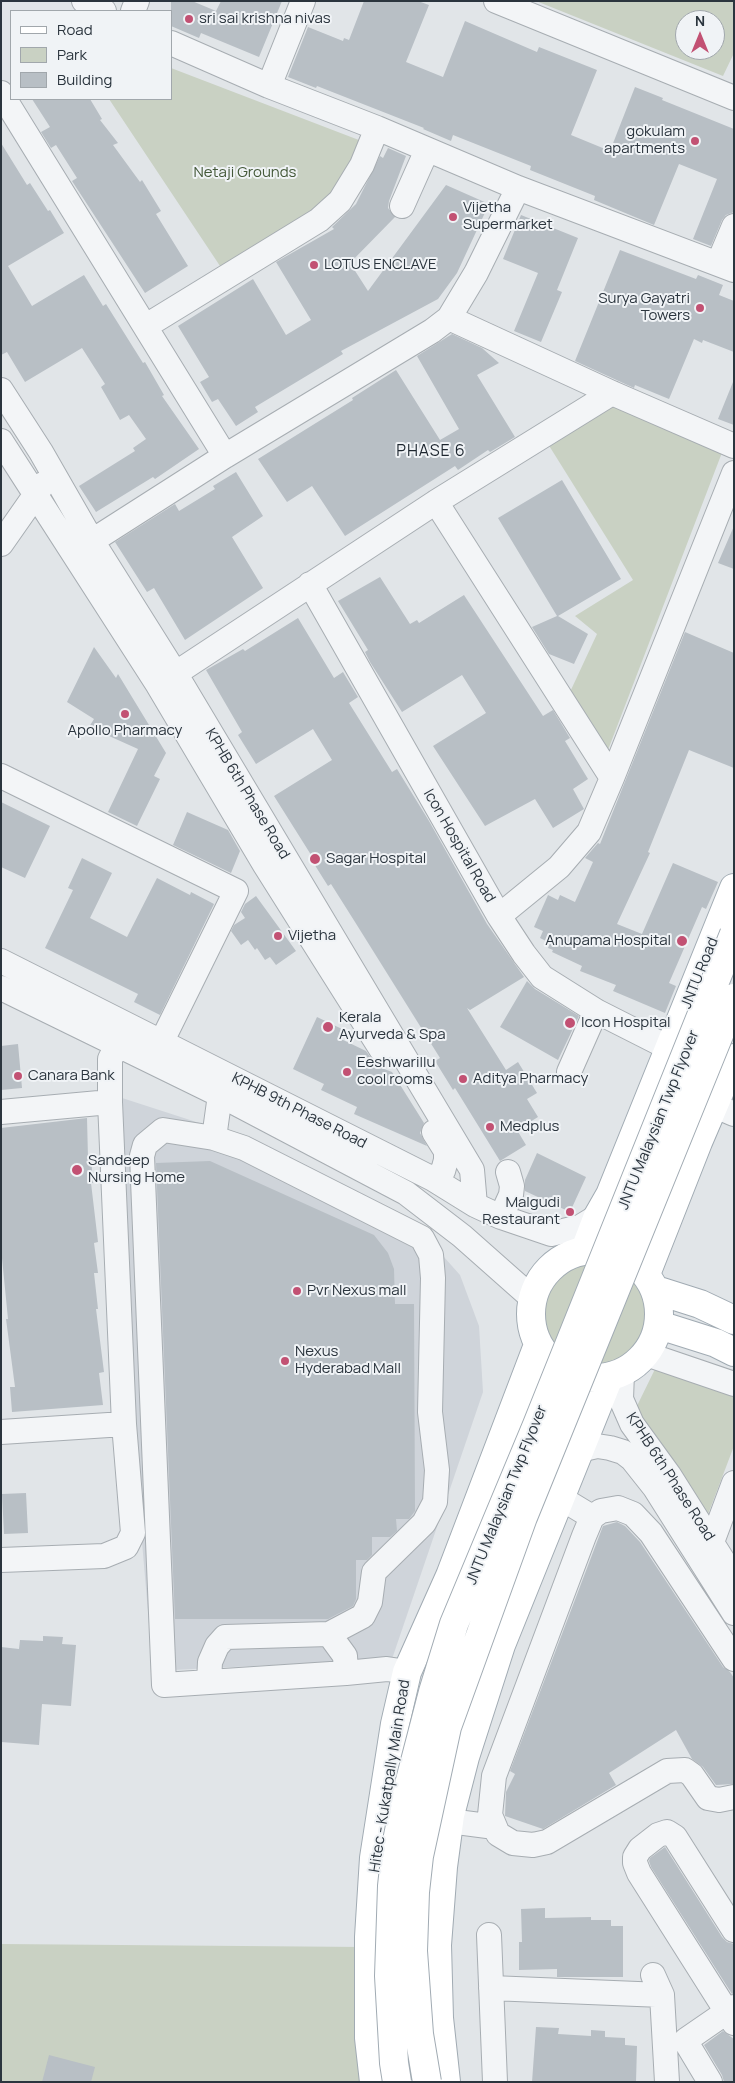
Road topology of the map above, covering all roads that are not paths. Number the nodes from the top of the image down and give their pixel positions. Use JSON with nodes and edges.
{"nodes":[{"id":1,"x":84,"y":1,"type":"edge"},
{"id":2,"x":302,"y":1,"type":"edge"},
{"id":3,"x":496,"y":1,"type":"edge"},
{"id":4,"x":102,"y":10,"type":"edge"},
{"id":5,"x":172,"y":43,"type":"edge"},
{"id":6,"x":269,"y":86,"type":"junction"},
{"id":7,"x":1,"y":94,"type":"edge"},
{"id":8,"x":734,"y":98,"type":"edge"},
{"id":9,"x":377,"y":128,"type":"junction"},
{"id":10,"x":427,"y":150,"type":"junction"},
{"id":11,"x":518,"y":188,"type":"junction"},
{"id":12,"x":402,"y":206,"type":"dead end"},
{"id":13,"x":734,"y":226,"type":"edge"},
{"id":14,"x":726,"y":267,"type":"edge"},
{"id":15,"x":449,"y":318,"type":"junction"},
{"id":16,"x":146,"y":326,"type":"junction"},
{"id":17,"x":1,"y":390,"type":"edge"},
{"id":18,"x":612,"y":393,"type":"junction"},
{"id":19,"x":1,"y":440,"type":"edge"},
{"id":20,"x":734,"y":446,"type":"edge"},
{"id":21,"x":225,"y":456,"type":"junction"},
{"id":22,"x":734,"y":472,"type":"edge"},
{"id":23,"x":52,"y":473,"type":"junction"},
{"id":24,"x":34,"y":494,"type":"junction"},
{"id":25,"x":436,"y":502,"type":"junction"},
{"id":26,"x":92,"y":541,"type":"junction"},
{"id":27,"x":1,"y":544,"type":"edge"},
{"id":28,"x":310,"y":584,"type":"junction"},
{"id":29,"x":166,"y":679,"type":"junction"},
{"id":30,"x":1,"y":776,"type":"edge"},
{"id":31,"x":612,"y":778,"type":"junction"},
{"id":32,"x":273,"y":858,"type":"junction"},
{"id":33,"x":734,"y":888,"type":"edge"},
{"id":34,"x":236,"y":891,"type":"junction"},
{"id":35,"x":499,"y":916,"type":"junction"},
{"id":36,"x":734,"y":934,"type":"edge"},
{"id":37,"x":1,"y":961,"type":"edge"},
{"id":38,"x":1,"y":988,"type":"edge"},
{"id":39,"x":734,"y":998,"type":"edge"},
{"id":40,"x":596,"y":1011,"type":"junction"},
{"id":41,"x":162,"y":1041,"type":"junction"},
{"id":42,"x":118,"y":1044,"type":"junction"},
{"id":43,"x":669,"y":1048,"type":"junction"},
{"id":44,"x":734,"y":1058,"type":"edge"},
{"id":45,"x":569,"y":1072,"type":"dead end"},
{"id":46,"x":220,"y":1095,"type":"junction"},
{"id":47,"x":110,"y":1102,"type":"junction"},
{"id":48,"x":723,"y":1110,"type":"edge"},
{"id":49,"x":1,"y":1112,"type":"edge"},
{"id":50,"x":214,"y":1138,"type":"junction"},
{"id":51,"x":508,"y":1172,"type":"dead end"},
{"id":52,"x":433,"y":1179,"type":"junction"},
{"id":53,"x":383,"y":1182,"type":"junction"},
{"id":54,"x":475,"y":1205,"type":"junction"},
{"id":55,"x":366,"y":1210,"type":"junction"},
{"id":56,"x":598,"y":1216,"type":"junction"},
{"id":57,"x":501,"y":1217,"type":"junction"},
{"id":58,"x":585,"y":1250,"type":"junction"},
{"id":59,"x":651,"y":1282,"type":"junction"},
{"id":60,"x":532,"y":1298,"type":"junction"},
{"id":61,"x":734,"y":1320,"type":"edge"},
{"id":62,"x":659,"y":1325,"type":"junction"},
{"id":63,"x":538,"y":1345,"type":"junction"},
{"id":64,"x":734,"y":1352,"type":"edge"},
{"id":65,"x":646,"y":1354,"type":"junction"},
{"id":66,"x":615,"y":1375,"type":"junction"},
{"id":67,"x":734,"y":1384,"type":"edge"},
{"id":68,"x":124,"y":1424,"type":"junction"},
{"id":69,"x":1,"y":1432,"type":"edge"},
{"id":70,"x":579,"y":1450,"type":"junction"},
{"id":71,"x":734,"y":1483,"type":"edge"},
{"id":72,"x":559,"y":1497,"type":"junction"},
{"id":73,"x":667,"y":1507,"type":"junction"},
{"id":74,"x":592,"y":1517,"type":"junction"},
{"id":75,"x":642,"y":1524,"type":"junction"},
{"id":76,"x":467,"y":1529,"type":"junction"},
{"id":77,"x":704,"y":1547,"type":"junction"},
{"id":78,"x":734,"y":1551,"type":"edge"},
{"id":79,"x":536,"y":1554,"type":"junction"},
{"id":80,"x":1,"y":1560,"type":"edge"},
{"id":81,"x":734,"y":1578,"type":"edge"},
{"id":82,"x":734,"y":1613,"type":"edge"},
{"id":83,"x":329,"y":1634,"type":"junction"},
{"id":84,"x":734,"y":1659,"type":"edge"},
{"id":85,"x":407,"y":1672,"type":"junction"},
{"id":86,"x":346,"y":1673,"type":"junction"},
{"id":87,"x":209,"y":1682,"type":"junction"},
{"id":88,"x":734,"y":1797,"type":"edge"},
{"id":89,"x":449,"y":1821,"type":"junction"},
{"id":90,"x":495,"y":1827,"type":"junction"},
{"id":91,"x":734,"y":1930,"type":"edge"},
{"id":92,"x":489,"y":1936,"type":"dead end"},
{"id":93,"x":491,"y":1988,"type":"junction"},
{"id":94,"x":731,"y":2014,"type":"edge"},
{"id":95,"x":374,"y":2082,"type":"edge"},
{"id":96,"x":397,"y":2082,"type":"edge"},
{"id":97,"x":427,"y":2082,"type":"edge"},
{"id":98,"x":446,"y":2082,"type":"edge"},
{"id":99,"x":496,"y":2082,"type":"edge"},
{"id":100,"x":667,"y":2082,"type":"edge"},
{"id":101,"x":710,"y":2082,"type":"edge"}],
"edges":[{"from":1,"to":4,"type":"street"},
{"from":2,"to":6,"type":"street"},
{"from":3,"to":8,"type":"street"},
{"from":5,"to":6,"type":"street"},
{"from":6,"to":9,"type":"street"},
{"from":7,"to":16,"type":"street"},
{"from":9,"to":10,"type":"street"},
{"from":9,"to":16,"type":"street"},
{"from":10,"to":11,"type":"street"},
{"from":10,"to":12,"type":"street"},
{"from":11,"to":14,"type":"street"},
{"from":11,"to":15,"type":"street"},
{"from":13,"to":14,"type":"street"},
{"from":15,"to":18,"type":"street"},
{"from":15,"to":21,"type":"street"},
{"from":16,"to":21,"type":"street"},
{"from":17,"to":23,"type":"street","name":"KPHB 6th Phase Road"},
{"from":18,"to":20,"type":"street"},
{"from":18,"to":25,"type":"street"},
{"from":19,"to":24,"type":"street","name":"KPHB 6th Phase Road"},
{"from":21,"to":26,"type":"street"},
{"from":22,"to":31,"type":"street"},
{"from":23,"to":24,"type":"street"},
{"from":23,"to":26,"type":"street","name":"KPHB 6th Phase Road"},
{"from":24,"to":27,"type":"street"},
{"from":24,"to":29,"type":"street","name":"KPHB 6th Phase Road"},
{"from":25,"to":28,"type":"street"},
{"from":25,"to":31,"type":"street"},
{"from":26,"to":29,"type":"street","name":"KPHB 6th Phase Road"},
{"from":28,"to":29,"type":"street"},
{"from":28,"to":35,"type":"street","name":"Icon Hospital Road"},
{"from":29,"to":32,"type":"street","name":"KPHB 6th Phase Road"},
{"from":30,"to":34,"type":"street"},
{"from":31,"to":35,"type":"street"},
{"from":32,"to":34,"type":"street"},
{"from":32,"to":52,"type":"street","name":"KPHB 6th Phase Road"},
{"from":32,"to":54,"type":"street","name":"KPHB 6th Phase Road"},
{"from":33,"to":43,"type":"main road","name":"JNTU Road"},
{"from":34,"to":41,"type":"street"},
{"from":35,"to":40,"type":"street","name":"Icon Hospital Road"},
{"from":36,"to":96,"type":"main road","name":"JNTU Malaysian Twp Flyover","bridge":true},
{"from":37,"to":41,"type":"street","name":"KPHB 9th Phase Road"},
{"from":38,"to":42,"type":"street","name":"KPHB 9th Phase Road"},
{"from":39,"to":97,"type":"main road","name":"JNTU Malaysian Twp Flyover","bridge":true},
{"from":40,"to":43,"type":"street","name":"Icon Hospital Road"},
{"from":40,"to":45,"type":"street"},
{"from":41,"to":52,"type":"street","name":"KPHB 9th Phase Road"},
{"from":42,"to":46,"type":"street","name":"KPHB 9th Phase Road"},
{"from":42,"to":47,"type":"street"},
{"from":43,"to":56,"type":"main road","name":"JNTU Road"},
{"from":44,"to":48,"type":"main road"},
{"from":46,"to":50,"type":"street"},
{"from":46,"to":53,"type":"street","name":"KPHB 9th Phase Road"},
{"from":47,"to":49,"type":"street"},
{"from":47,"to":68,"type":"street"},
{"from":48,"to":59,"type":"main road"},
{"from":50,"to":55,"type":"street"},
{"from":50,"to":87,"type":"street"},
{"from":51,"to":57,"type":"street"},
{"from":52,"to":54,"type":"street","name":"KPHB 9th Phase Road"},
{"from":53,"to":55,"type":"street"},
{"from":53,"to":60,"type":"street","name":"KPHB 9th Phase Road"},
{"from":54,"to":57,"type":"street","name":"KPHB 9th Phase Road"},
{"from":55,"to":83,"type":"street"},
{"from":56,"to":57,"type":"street","name":"KPHB 9th Phase Road"},
{"from":56,"to":58,"type":"main road","name":"JNTU Road"},
{"from":58,"to":59,"type":"main road"},
{"from":58,"to":60,"type":"main road"},
{"from":59,"to":61,"type":"main road"},
{"from":59,"to":62,"type":"main road"},
{"from":60,"to":63,"type":"main road"},
{"from":62,"to":64,"type":"main road"},
{"from":62,"to":65,"type":"main road"},
{"from":63,"to":66,"type":"main road"},
{"from":63,"to":76,"type":"main road","name":"Hitec - Kukatpally Main Road"},
{"from":65,"to":66,"type":"main road"},
{"from":65,"to":67,"type":"street"},
{"from":66,"to":70,"type":"main road"},
{"from":66,"to":77,"type":"street","name":"KPHB 6th Phase Road"},
{"from":68,"to":69,"type":"street"},
{"from":68,"to":80,"type":"street"},
{"from":70,"to":72,"type":"main road"},
{"from":70,"to":73,"type":"street","name":"KPHB 6th Phase Road"},
{"from":71,"to":77,"type":"street"},
{"from":72,"to":74,"type":"street"},
{"from":72,"to":79,"type":"main road"},
{"from":73,"to":75,"type":"street"},
{"from":73,"to":77,"type":"street","name":"KPHB 6th Phase Road"},
{"from":74,"to":75,"type":"street"},
{"from":74,"to":90,"type":"street"},
{"from":75,"to":84,"type":"street"},
{"from":76,"to":79,"type":"main road"},
{"from":76,"to":85,"type":"main road","name":"Hitec - Kukatpally Main Road"},
{"from":77,"to":78,"type":"street"},
{"from":77,"to":81,"type":"street","name":"KPHB 6th Phase Road"},
{"from":77,"to":82,"type":"street","name":"KPHB 6th Phase Road"},
{"from":79,"to":89,"type":"main road"},
{"from":83,"to":86,"type":"street"},
{"from":83,"to":87,"type":"street"},
{"from":85,"to":86,"type":"street"},
{"from":85,"to":95,"type":"main road","name":"Hitec - Kukatpally Main Road"},
{"from":86,"to":87,"type":"street"},
{"from":88,"to":90,"type":"street"},
{"from":89,"to":90,"type":"street"},
{"from":89,"to":98,"type":"main road"},
{"from":91,"to":94,"type":"street"},
{"from":92,"to":93,"type":"street"},
{"from":93,"to":99,"type":"street"},
{"from":93,"to":100,"type":"street"},
{"from":94,"to":101,"type":"street"}]}
